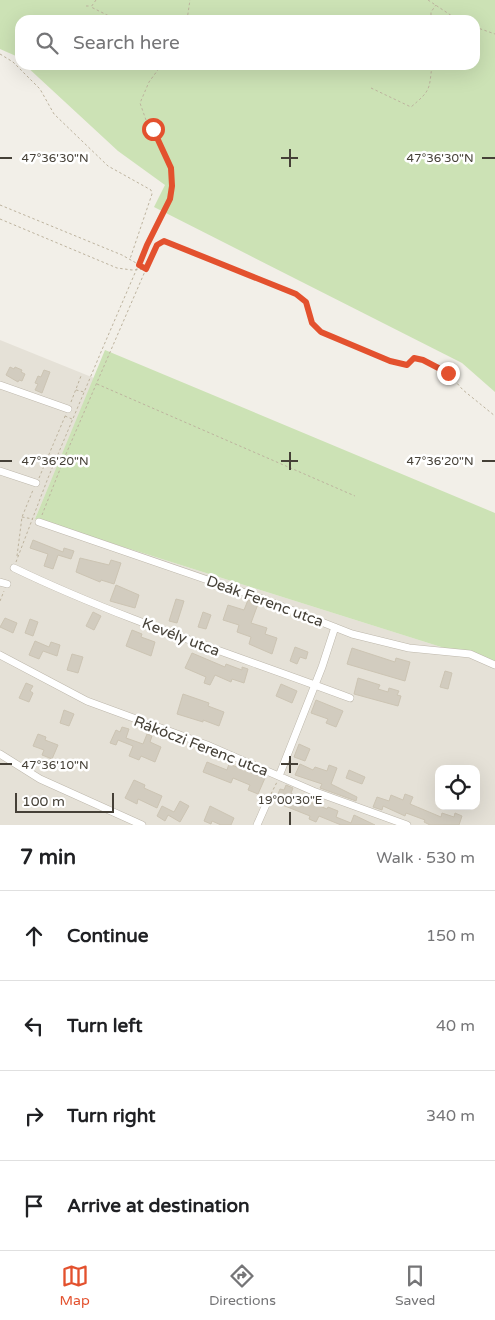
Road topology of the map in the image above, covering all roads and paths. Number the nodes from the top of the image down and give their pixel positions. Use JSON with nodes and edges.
{"nodes":[{"id":1,"x":96,"y":0,"type":"edge"},
{"id":2,"x":190,"y":0,"type":"edge"},
{"id":3,"x":428,"y":0,"type":"edge"},
{"id":4,"x":436,"y":5,"type":"junction"},
{"id":5,"x":86,"y":6,"type":"dead end"},
{"id":6,"x":91,"y":6,"type":"junction"},
{"id":7,"x":108,"y":15,"type":"edge"},
{"id":8,"x":188,"y":15,"type":"edge"},
{"id":9,"x":431,"y":15,"type":"edge"},
{"id":10,"x":451,"y":15,"type":"edge"},
{"id":11,"x":480,"y":29,"type":"edge"},
{"id":12,"x":495,"y":34,"type":"edge"},
{"id":13,"x":0,"y":54,"type":"edge"},
{"id":14,"x":15,"y":64,"type":"edge"},
{"id":15,"x":21,"y":70,"type":"edge"},
{"id":16,"x":158,"y":70,"type":"edge"},
{"id":17,"x":431,"y":70,"type":"edge"},
{"id":18,"x":371,"y":88,"type":"dead end"},
{"id":19,"x":0,"y":205,"type":"edge"},
{"id":20,"x":0,"y":219,"type":"edge"},
{"id":21,"x":130,"y":259,"type":"junction"},
{"id":22,"x":139,"y":265,"type":"junction"},
{"id":23,"x":146,"y":269,"type":"junction"},
{"id":24,"x":137,"y":270,"type":"junction"},
{"id":25,"x":81,"y":376,"type":"dead end"},
{"id":26,"x":97,"y":383,"type":"junction"},
{"id":27,"x":0,"y":385,"type":"edge"},
{"id":28,"x":76,"y":390,"type":"junction"},
{"id":29,"x":84,"y":392,"type":"junction"},
{"id":30,"x":66,"y":412,"type":"junction"},
{"id":31,"x":495,"y":416,"type":"edge"},
{"id":32,"x":73,"y":419,"type":"junction"},
{"id":33,"x":0,"y":470,"type":"edge"},
{"id":34,"x":36,"y":483,"type":"junction"},
{"id":35,"x":355,"y":496,"type":"dead end"},
{"id":36,"x":22,"y":517,"type":"junction"},
{"id":37,"x":36,"y":520,"type":"junction"},
{"id":38,"x":14,"y":568,"type":"dead end"},
{"id":39,"x":3,"y":583,"type":"edge"},
{"id":40,"x":0,"y":601,"type":"edge"},
{"id":41,"x":335,"y":627,"type":"junction"},
{"id":42,"x":0,"y":655,"type":"edge"},
{"id":43,"x":495,"y":665,"type":"edge"},
{"id":44,"x":315,"y":685,"type":"junction"},
{"id":45,"x":350,"y":698,"type":"dead end"},
{"id":46,"x":0,"y":754,"type":"edge"},
{"id":47,"x":280,"y":776,"type":"junction"},
{"id":48,"x":268,"y":800,"type":"joint"},
{"id":49,"x":142,"y":825,"type":"edge"},
{"id":50,"x":257,"y":825,"type":"edge"},
{"id":51,"x":407,"y":825,"type":"edge"}],
"edges":[{"from":1,"to":6,"type":"path"},
{"from":2,"to":8,"type":"path"},
{"from":3,"to":4,"type":"path"},
{"from":4,"to":9,"type":"path"},
{"from":4,"to":10,"type":"path"},
{"from":5,"to":6,"type":"path"},
{"from":6,"to":7,"type":"path"},
{"from":11,"to":12,"type":"path"},
{"from":13,"to":14,"type":"path"},
{"from":15,"to":21,"type":"path"},
{"from":16,"to":22,"type":"path"},
{"from":17,"to":18,"type":"path"},
{"from":19,"to":21,"type":"path"},
{"from":20,"to":24,"type":"path"},
{"from":21,"to":22,"type":"path"},
{"from":22,"to":23,"type":"path"},
{"from":22,"to":24,"type":"path"},
{"from":23,"to":24,"type":"path"},
{"from":23,"to":26,"type":"path"},
{"from":23,"to":31,"type":"path"},
{"from":24,"to":29,"type":"path"},
{"from":25,"to":28,"type":"path"},
{"from":26,"to":35,"type":"path"},
{"from":26,"to":37,"type":"path"},
{"from":27,"to":30,"type":"street"},
{"from":28,"to":29,"type":"path"},
{"from":28,"to":30,"type":"path"},
{"from":29,"to":32,"type":"path"},
{"from":30,"to":32,"type":"path"},
{"from":30,"to":34,"type":"path"},
{"from":32,"to":37,"type":"path"},
{"from":33,"to":34,"type":"street"},
{"from":34,"to":36,"type":"path"},
{"from":36,"to":37,"type":"path"},
{"from":36,"to":37,"type":"path"},
{"from":37,"to":41,"type":"street","name":"Deák Ferenc utca"},
{"from":38,"to":44,"type":"street","name":"Kevély utca"},
{"from":39,"to":40,"type":"path"},
{"from":41,"to":43,"type":"street","name":"Deák Ferenc utca"},
{"from":41,"to":44,"type":"street"},
{"from":42,"to":47,"type":"street","name":"Rákóczi Ferenc utca"},
{"from":44,"to":45,"type":"street","name":"Kevély utca"},
{"from":44,"to":47,"type":"street"},
{"from":46,"to":49,"type":"street"},
{"from":47,"to":48,"type":"path"},
{"from":47,"to":51,"type":"street","name":"Rákóczi Ferenc utca"},
{"from":48,"to":50,"type":"street"}]}
